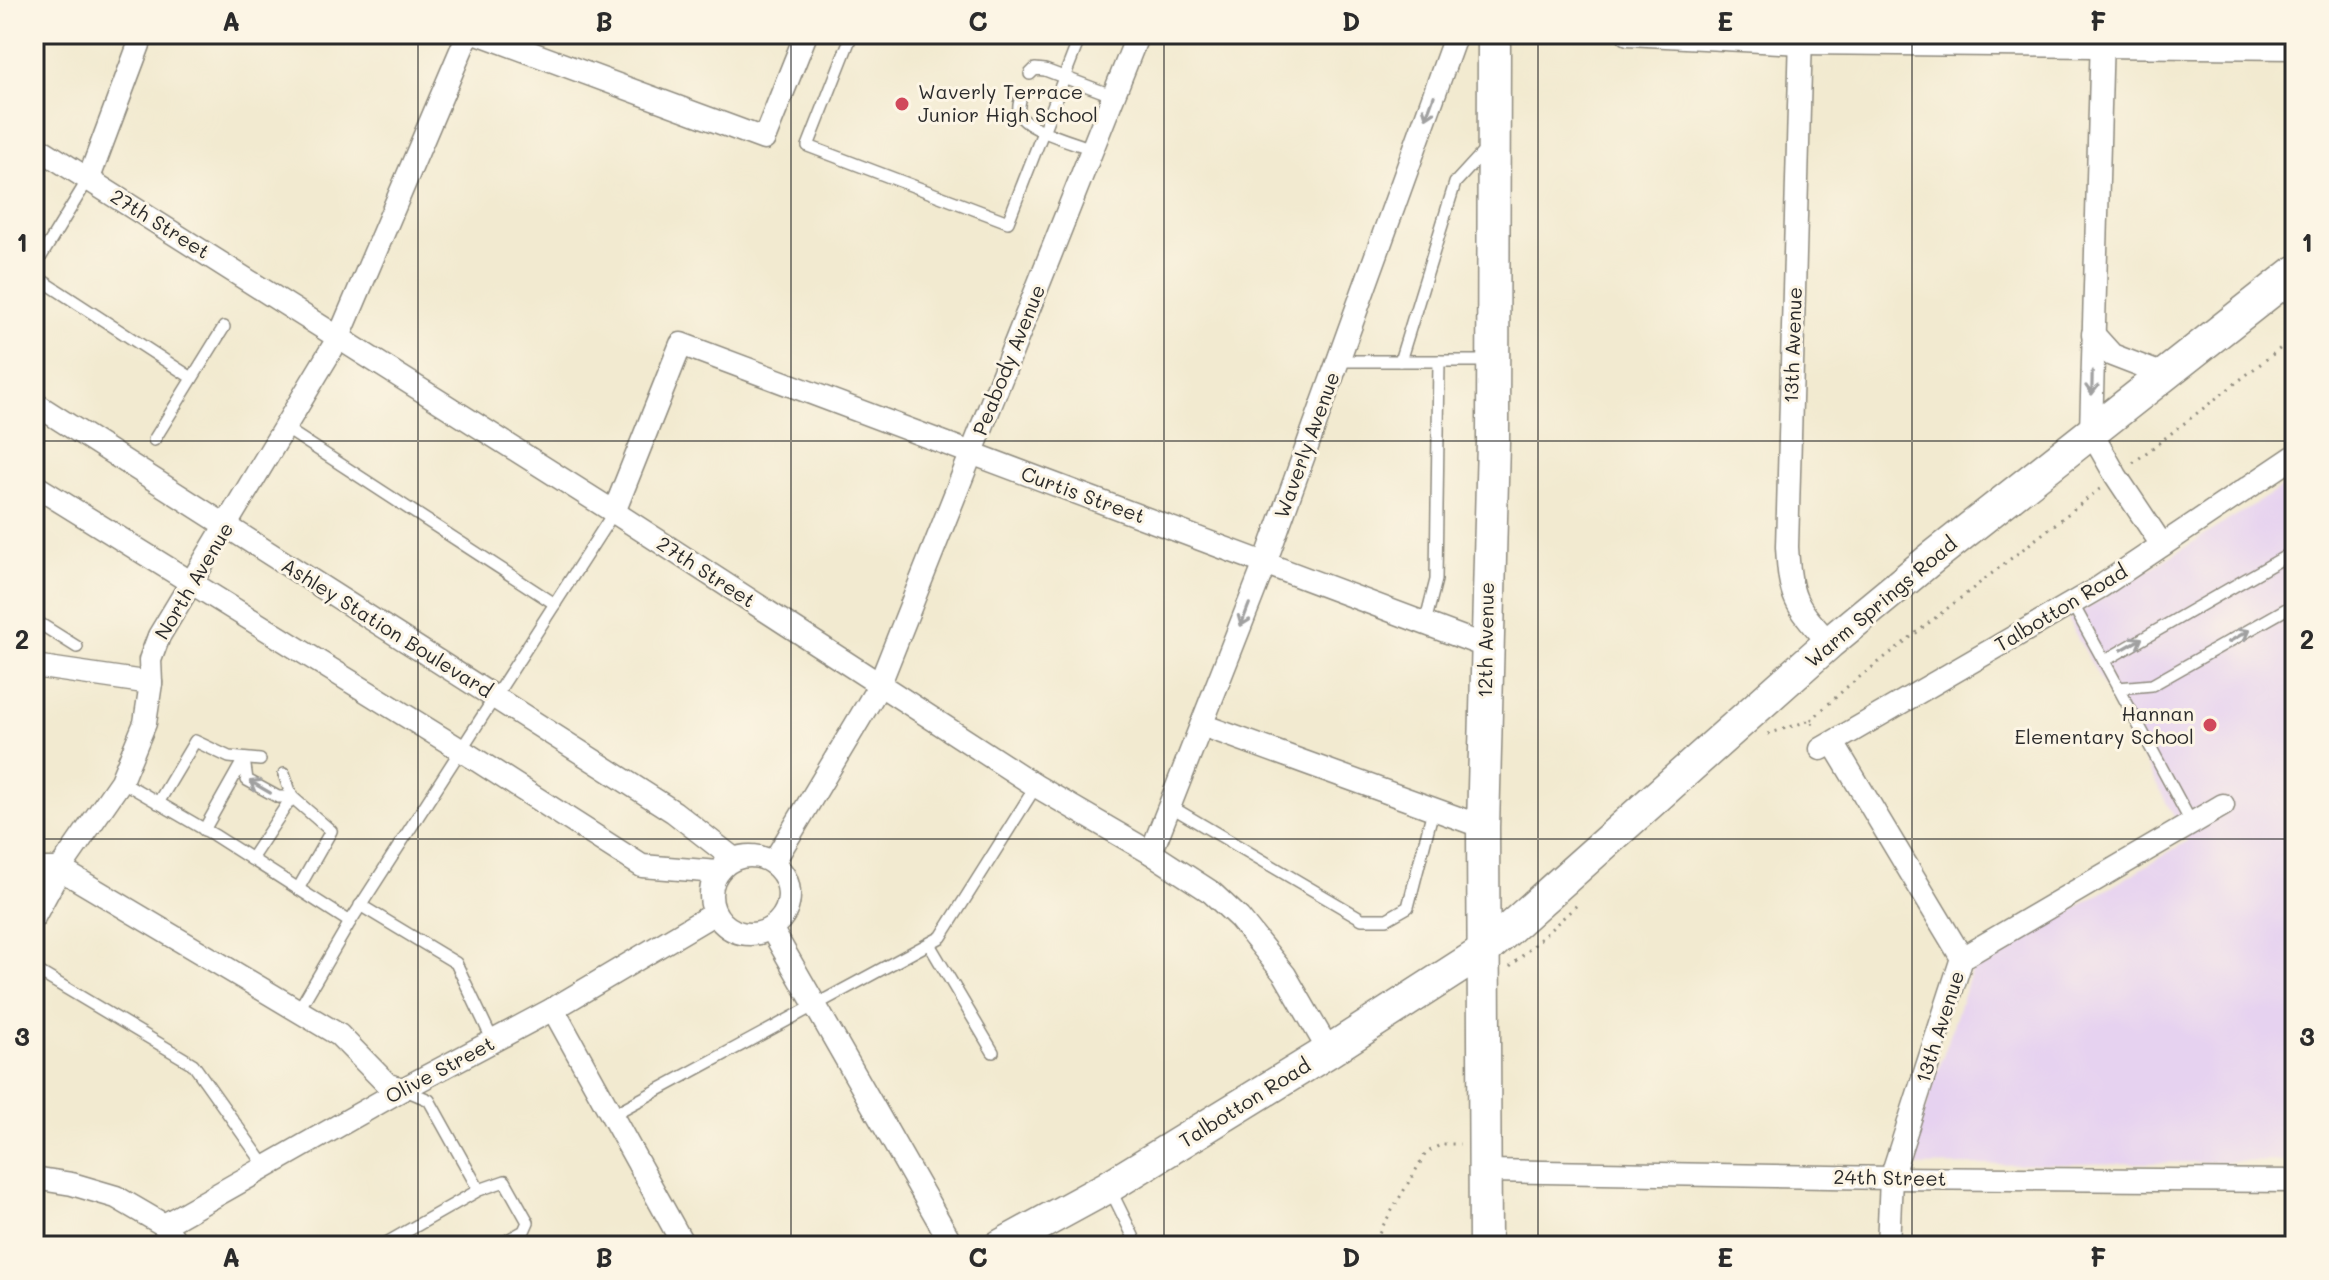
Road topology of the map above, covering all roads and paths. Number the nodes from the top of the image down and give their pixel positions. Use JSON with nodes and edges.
{"nodes":[{"id":1,"x":143,"y":34,"type":"edge"},
{"id":2,"x":468,"y":34,"type":"edge"},
{"id":3,"x":480,"y":34,"type":"edge"},
{"id":4,"x":806,"y":34,"type":"edge"},
{"id":5,"x":851,"y":34,"type":"edge"},
{"id":6,"x":1081,"y":34,"type":"edge"},
{"id":7,"x":1138,"y":34,"type":"edge"},
{"id":8,"x":1456,"y":34,"type":"edge"},
{"id":9,"x":1494,"y":34,"type":"edge"},
{"id":10,"x":1628,"y":34,"type":"edge"},
{"id":11,"x":1801,"y":39,"type":"edge"},
{"id":12,"x":2102,"y":40,"type":"edge"},
{"id":13,"x":2295,"y":48,"type":"edge"},
{"id":14,"x":1030,"y":74,"type":"dead end"},
{"id":15,"x":1066,"y":76,"type":"junction"},
{"id":16,"x":1114,"y":96,"type":"junction"},
{"id":17,"x":1020,"y":100,"type":"dead end"},
{"id":18,"x":1042,"y":131,"type":"junction"},
{"id":19,"x":1494,"y":140,"type":"junction"},
{"id":20,"x":34,"y":145,"type":"edge"},
{"id":21,"x":1092,"y":149,"type":"junction"},
{"id":22,"x":89,"y":178,"type":"junction"},
{"id":23,"x":34,"y":268,"type":"edge"},
{"id":24,"x":2295,"y":272,"type":"edge"},
{"id":25,"x":34,"y":275,"type":"edge"},
{"id":26,"x":224,"y":327,"type":"dead end"},
{"id":27,"x":2093,"y":334,"type":"junction"},
{"id":28,"x":339,"y":337,"type":"junction"},
{"id":29,"x":2295,"y":337,"type":"edge"},
{"id":30,"x":1338,"y":361,"type":"junction"},
{"id":31,"x":1400,"y":361,"type":"junction"},
{"id":32,"x":1439,"y":361,"type":"junction"},
{"id":33,"x":1493,"y":361,"type":"junction"},
{"id":34,"x":2164,"y":375,"type":"junction"},
{"id":35,"x":192,"y":378,"type":"junction"},
{"id":36,"x":34,"y":403,"type":"edge"},
{"id":37,"x":285,"y":428,"type":"junction"},
{"id":38,"x":2091,"y":432,"type":"junction"},
{"id":39,"x":154,"y":440,"type":"dead end"},
{"id":40,"x":972,"y":454,"type":"junction"},
{"id":41,"x":2295,"y":456,"type":"edge"},
{"id":42,"x":2116,"y":476,"type":"junction"},
{"id":43,"x":34,"y":485,"type":"edge"},
{"id":44,"x":614,"y":512,"type":"junction"},
{"id":45,"x":226,"y":527,"type":"junction"},
{"id":46,"x":2162,"y":545,"type":"junction"},
{"id":47,"x":2295,"y":551,"type":"edge"},
{"id":48,"x":1265,"y":563,"type":"junction"},
{"id":49,"x":192,"y":585,"type":"junction"},
{"id":50,"x":2072,"y":603,"type":"junction"},
{"id":51,"x":555,"y":604,"type":"junction"},
{"id":52,"x":2295,"y":604,"type":"edge"},
{"id":53,"x":34,"y":620,"type":"edge"},
{"id":54,"x":1425,"y":623,"type":"junction"},
{"id":55,"x":1829,"y":643,"type":"junction"},
{"id":56,"x":1485,"y":646,"type":"junction"},
{"id":57,"x":77,"y":647,"type":"dead end"},
{"id":58,"x":2104,"y":661,"type":"junction"},
{"id":59,"x":34,"y":666,"type":"edge"},
{"id":60,"x":151,"y":683,"type":"junction"},
{"id":61,"x":879,"y":686,"type":"junction"},
{"id":62,"x":2118,"y":688,"type":"junction"},
{"id":63,"x":496,"y":696,"type":"junction"},
{"id":64,"x":1811,"y":720,"type":"junction"},
{"id":65,"x":1202,"y":725,"type":"junction"},
{"id":66,"x":1762,"y":736,"type":"dead end"},
{"id":67,"x":1827,"y":746,"type":"junction"},
{"id":68,"x":461,"y":750,"type":"junction"},
{"id":69,"x":244,"y":759,"type":"junction"},
{"id":70,"x":260,"y":760,"type":"dead end"},
{"id":71,"x":284,"y":774,"type":"dead end"},
{"id":72,"x":121,"y":781,"type":"junction"},
{"id":73,"x":1036,"y":786,"type":"junction"},
{"id":74,"x":292,"y":797,"type":"junction"},
{"id":75,"x":158,"y":803,"type":"junction"},
{"id":76,"x":2223,"y":805,"type":"dead end"},
{"id":77,"x":1170,"y":806,"type":"junction"},
{"id":78,"x":1433,"y":810,"type":"junction"},
{"id":79,"x":2192,"y":824,"type":"junction"},
{"id":80,"x":1483,"y":827,"type":"junction"},
{"id":81,"x":204,"y":830,"type":"junction"},
{"id":82,"x":1151,"y":853,"type":"junction"},
{"id":83,"x":251,"y":859,"type":"junction"},
{"id":84,"x":773,"y":863,"type":"junction"},
{"id":85,"x":726,"y":866,"type":"junction"},
{"id":86,"x":34,"y":869,"type":"edge"},
{"id":87,"x":60,"y":869,"type":"junction"},
{"id":88,"x":298,"y":889,"type":"junction"},
{"id":89,"x":1588,"y":895,"type":"dead end"},
{"id":90,"x":360,"y":905,"type":"junction"},
{"id":91,"x":715,"y":913,"type":"junction"},
{"id":92,"x":34,"y":917,"type":"edge"},
{"id":93,"x":350,"y":922,"type":"junction"},
{"id":94,"x":771,"y":928,"type":"junction"},
{"id":95,"x":929,"y":944,"type":"junction"},
{"id":96,"x":1962,"y":958,"type":"junction"},
{"id":97,"x":1495,"y":960,"type":"junction"},
{"id":98,"x":34,"y":969,"type":"edge"},
{"id":99,"x":815,"y":1005,"type":"junction"},
{"id":100,"x":553,"y":1009,"type":"junction"},
{"id":101,"x":298,"y":1011,"type":"junction"},
{"id":102,"x":493,"y":1041,"type":"junction"},
{"id":103,"x":1329,"y":1051,"type":"junction"},
{"id":104,"x":993,"y":1052,"type":"dead end"},
{"id":105,"x":403,"y":1089,"type":"junction"},
{"id":106,"x":610,"y":1116,"type":"junction"},
{"id":107,"x":1486,"y":1157,"type":"junction"},
{"id":108,"x":266,"y":1167,"type":"junction"},
{"id":109,"x":34,"y":1178,"type":"edge"},
{"id":110,"x":1891,"y":1178,"type":"junction"},
{"id":111,"x":2295,"y":1181,"type":"edge"},
{"id":112,"x":1108,"y":1187,"type":"junction"},
{"id":113,"x":479,"y":1190,"type":"junction"},
{"id":114,"x":164,"y":1225,"type":"junction"},
{"id":115,"x":1136,"y":1242,"type":"edge"},
{"id":116,"x":179,"y":1246,"type":"edge"},
{"id":117,"x":381,"y":1246,"type":"edge"},
{"id":118,"x":497,"y":1246,"type":"edge"},
{"id":119,"x":684,"y":1246,"type":"edge"},
{"id":120,"x":953,"y":1246,"type":"edge"},
{"id":121,"x":1000,"y":1246,"type":"edge"},
{"id":122,"x":1120,"y":1246,"type":"edge"},
{"id":123,"x":1371,"y":1246,"type":"edge"},
{"id":124,"x":1485,"y":1246,"type":"edge"},
{"id":125,"x":1888,"y":1246,"type":"edge"}],
"edges":[{"from":1,"to":22,"type":"street"},
{"from":2,"to":28,"type":"street","name":"North Avenue"},
{"from":3,"to":4,"type":"street"},
{"from":5,"to":18,"type":"lane"},
{"from":6,"to":15,"type":"lane"},
{"from":7,"to":16,"type":"street","name":"Peabody Avenue"},
{"from":8,"to":30,"type":"street","name":"Waverly Avenue","one_way":true},
{"from":9,"to":19,"type":"main road","name":"12th Avenue"},
{"from":10,"to":11,"type":"street"},
{"from":11,"to":12,"type":"street"},
{"from":11,"to":55,"type":"street","name":"13th Avenue"},
{"from":12,"to":13,"type":"street"},
{"from":12,"to":27,"type":"street"},
{"from":14,"to":15,"type":"lane"},
{"from":15,"to":16,"type":"lane"},
{"from":15,"to":18,"type":"lane"},
{"from":16,"to":21,"type":"street","name":"Peabody Avenue"},
{"from":17,"to":18,"type":"lane"},
{"from":18,"to":21,"type":"lane"},
{"from":19,"to":31,"type":"lane"},
{"from":19,"to":33,"type":"main road","name":"12th Avenue"},
{"from":20,"to":22,"type":"street","name":"27th Street"},
{"from":21,"to":40,"type":"street","name":"Peabody Avenue"},
{"from":22,"to":23,"type":"lane"},
{"from":22,"to":28,"type":"street","name":"27th Street"},
{"from":24,"to":34,"type":"main road","name":"Warm Springs Road"},
{"from":25,"to":35,"type":"lane"},
{"from":26,"to":35,"type":"lane"},
{"from":27,"to":34,"type":"street"},
{"from":27,"to":38,"type":"street","one_way":true},
{"from":28,"to":37,"type":"street","name":"North Avenue"},
{"from":28,"to":44,"type":"street","name":"27th Street"},
{"from":29,"to":42,"type":"path"},
{"from":30,"to":31,"type":"lane"},
{"from":30,"to":48,"type":"street","name":"Waverly Avenue"},
{"from":31,"to":32,"type":"lane"},
{"from":32,"to":33,"type":"lane"},
{"from":32,"to":54,"type":"lane"},
{"from":33,"to":56,"type":"main road","name":"12th Avenue"},
{"from":34,"to":38,"type":"main road","name":"Warm Springs Road"},
{"from":35,"to":39,"type":"lane"},
{"from":36,"to":45,"type":"street","name":"Ashley Station Boulevard"},
{"from":37,"to":45,"type":"street","name":"North Avenue"},
{"from":37,"to":51,"type":"lane"},
{"from":38,"to":42,"type":"street"},
{"from":38,"to":55,"type":"main road","name":"Warm Springs Road"},
{"from":40,"to":44,"type":"street","name":"Curtis Street"},
{"from":40,"to":48,"type":"street","name":"Curtis Street"},
{"from":40,"to":61,"type":"street","name":"Peabody Avenue"},
{"from":41,"to":46,"type":"street","name":"Talbotton Road"},
{"from":42,"to":46,"type":"street"},
{"from":42,"to":64,"type":"path"},
{"from":43,"to":49,"type":"street"},
{"from":44,"to":51,"type":"lane"},
{"from":44,"to":61,"type":"street","name":"27th Street"},
{"from":45,"to":49,"type":"street","name":"North Avenue"},
{"from":45,"to":63,"type":"street","name":"Ashley Station Boulevard"},
{"from":46,"to":50,"type":"street","name":"Talbotton Road"},
{"from":58,"to":47,"type":"lane","one_way":true},
{"from":48,"to":54,"type":"street","name":"Curtis Street"},
{"from":48,"to":65,"type":"street","name":"Waverly Avenue","one_way":true},
{"from":49,"to":60,"type":"street","name":"North Avenue"},
{"from":49,"to":68,"type":"street"},
{"from":50,"to":58,"type":"lane"},
{"from":50,"to":67,"type":"street","name":"Talbotton Road"},
{"from":51,"to":63,"type":"lane"},
{"from":62,"to":52,"type":"lane","one_way":true},
{"from":53,"to":57,"type":"lane"},
{"from":54,"to":56,"type":"street","name":"Curtis Street"},
{"from":55,"to":97,"type":"main road","name":"Warm Springs Road"},
{"from":56,"to":80,"type":"main road","name":"12th Avenue"},
{"from":58,"to":62,"type":"lane"},
{"from":59,"to":60,"type":"street"},
{"from":60,"to":72,"type":"street","name":"North Avenue"},
{"from":61,"to":73,"type":"street","name":"27th Street"},
{"from":61,"to":84,"type":"street"},
{"from":62,"to":79,"type":"lane"},
{"from":63,"to":68,"type":"lane"},
{"from":63,"to":85,"type":"street","name":"Ashley Station Boulevard"},
{"from":64,"to":66,"type":"path"},
{"from":64,"to":67,"type":"path"},
{"from":65,"to":77,"type":"street","name":"Waverly Avenue"},
{"from":65,"to":78,"type":"street"},
{"from":67,"to":96,"type":"street","name":"13th Avenue"},
{"from":68,"to":85,"type":"street"},
{"from":68,"to":90,"type":"lane"},
{"from":69,"to":70,"type":"lane"},
{"from":74,"to":69,"type":"lane","one_way":true},
{"from":69,"to":75,"type":"lane"},
{"from":69,"to":81,"type":"lane"},
{"from":71,"to":74,"type":"lane"},
{"from":72,"to":75,"type":"lane"},
{"from":72,"to":87,"type":"street","name":"North Avenue"},
{"from":73,"to":82,"type":"street","name":"27th Street"},
{"from":73,"to":95,"type":"lane"},
{"from":74,"to":83,"type":"lane"},
{"from":74,"to":88,"type":"lane"},
{"from":75,"to":81,"type":"lane"},
{"from":76,"to":79,"type":"street"},
{"from":77,"to":78,"type":"lane"},
{"from":77,"to":82,"type":"street","name":"Waverly Avenue"},
{"from":78,"to":80,"type":"street"},
{"from":79,"to":96,"type":"street"},
{"from":80,"to":97,"type":"main road","name":"12th Avenue"},
{"from":81,"to":83,"type":"lane"},
{"from":82,"to":103,"type":"street","name":"27th Street"},
{"from":83,"to":88,"type":"lane"},
{"from":84,"to":85,"type":"street"},
{"from":84,"to":94,"type":"street"},
{"from":85,"to":91,"type":"street"},
{"from":86,"to":87,"type":"street"},
{"from":87,"to":92,"type":"street","name":"North Avenue"},
{"from":87,"to":101,"type":"street"},
{"from":88,"to":93,"type":"lane"},
{"from":89,"to":97,"type":"path"},
{"from":90,"to":93,"type":"lane"},
{"from":90,"to":102,"type":"lane"},
{"from":91,"to":94,"type":"street"},
{"from":91,"to":100,"type":"street","name":"Olive Street"},
{"from":93,"to":101,"type":"lane"},
{"from":94,"to":99,"type":"street"},
{"from":95,"to":99,"type":"lane"},
{"from":95,"to":104,"type":"lane"},
{"from":96,"to":110,"type":"street","name":"13th Avenue"},
{"from":97,"to":103,"type":"main road","name":"Talbotton Road"},
{"from":97,"to":107,"type":"main road","name":"12th Avenue"},
{"from":98,"to":108,"type":"lane"},
{"from":99,"to":106,"type":"lane"},
{"from":99,"to":120,"type":"street"},
{"from":100,"to":102,"type":"street","name":"Olive Street"},
{"from":100,"to":106,"type":"street"},
{"from":101,"to":105,"type":"street"},
{"from":102,"to":105,"type":"street","name":"Olive Street"},
{"from":103,"to":112,"type":"main road","name":"Talbotton Road"},
{"from":105,"to":108,"type":"street","name":"Olive Street"},
{"from":105,"to":113,"type":"lane"},
{"from":106,"to":119,"type":"street"},
{"from":107,"to":110,"type":"street","name":"24th Street"},
{"from":107,"to":123,"type":"path"},
{"from":107,"to":124,"type":"main road","name":"12th Avenue"},
{"from":108,"to":114,"type":"street","name":"Olive Street"},
{"from":109,"to":114,"type":"street"},
{"from":110,"to":111,"type":"street","name":"24th Street"},
{"from":110,"to":125,"type":"street","name":"13th Avenue"},
{"from":112,"to":115,"type":"lane"},
{"from":112,"to":121,"type":"main road","name":"Talbotton Road"},
{"from":113,"to":117,"type":"lane"},
{"from":113,"to":118,"type":"lane"},
{"from":114,"to":116,"type":"street"},
{"from":115,"to":122,"type":"lane"}]}
